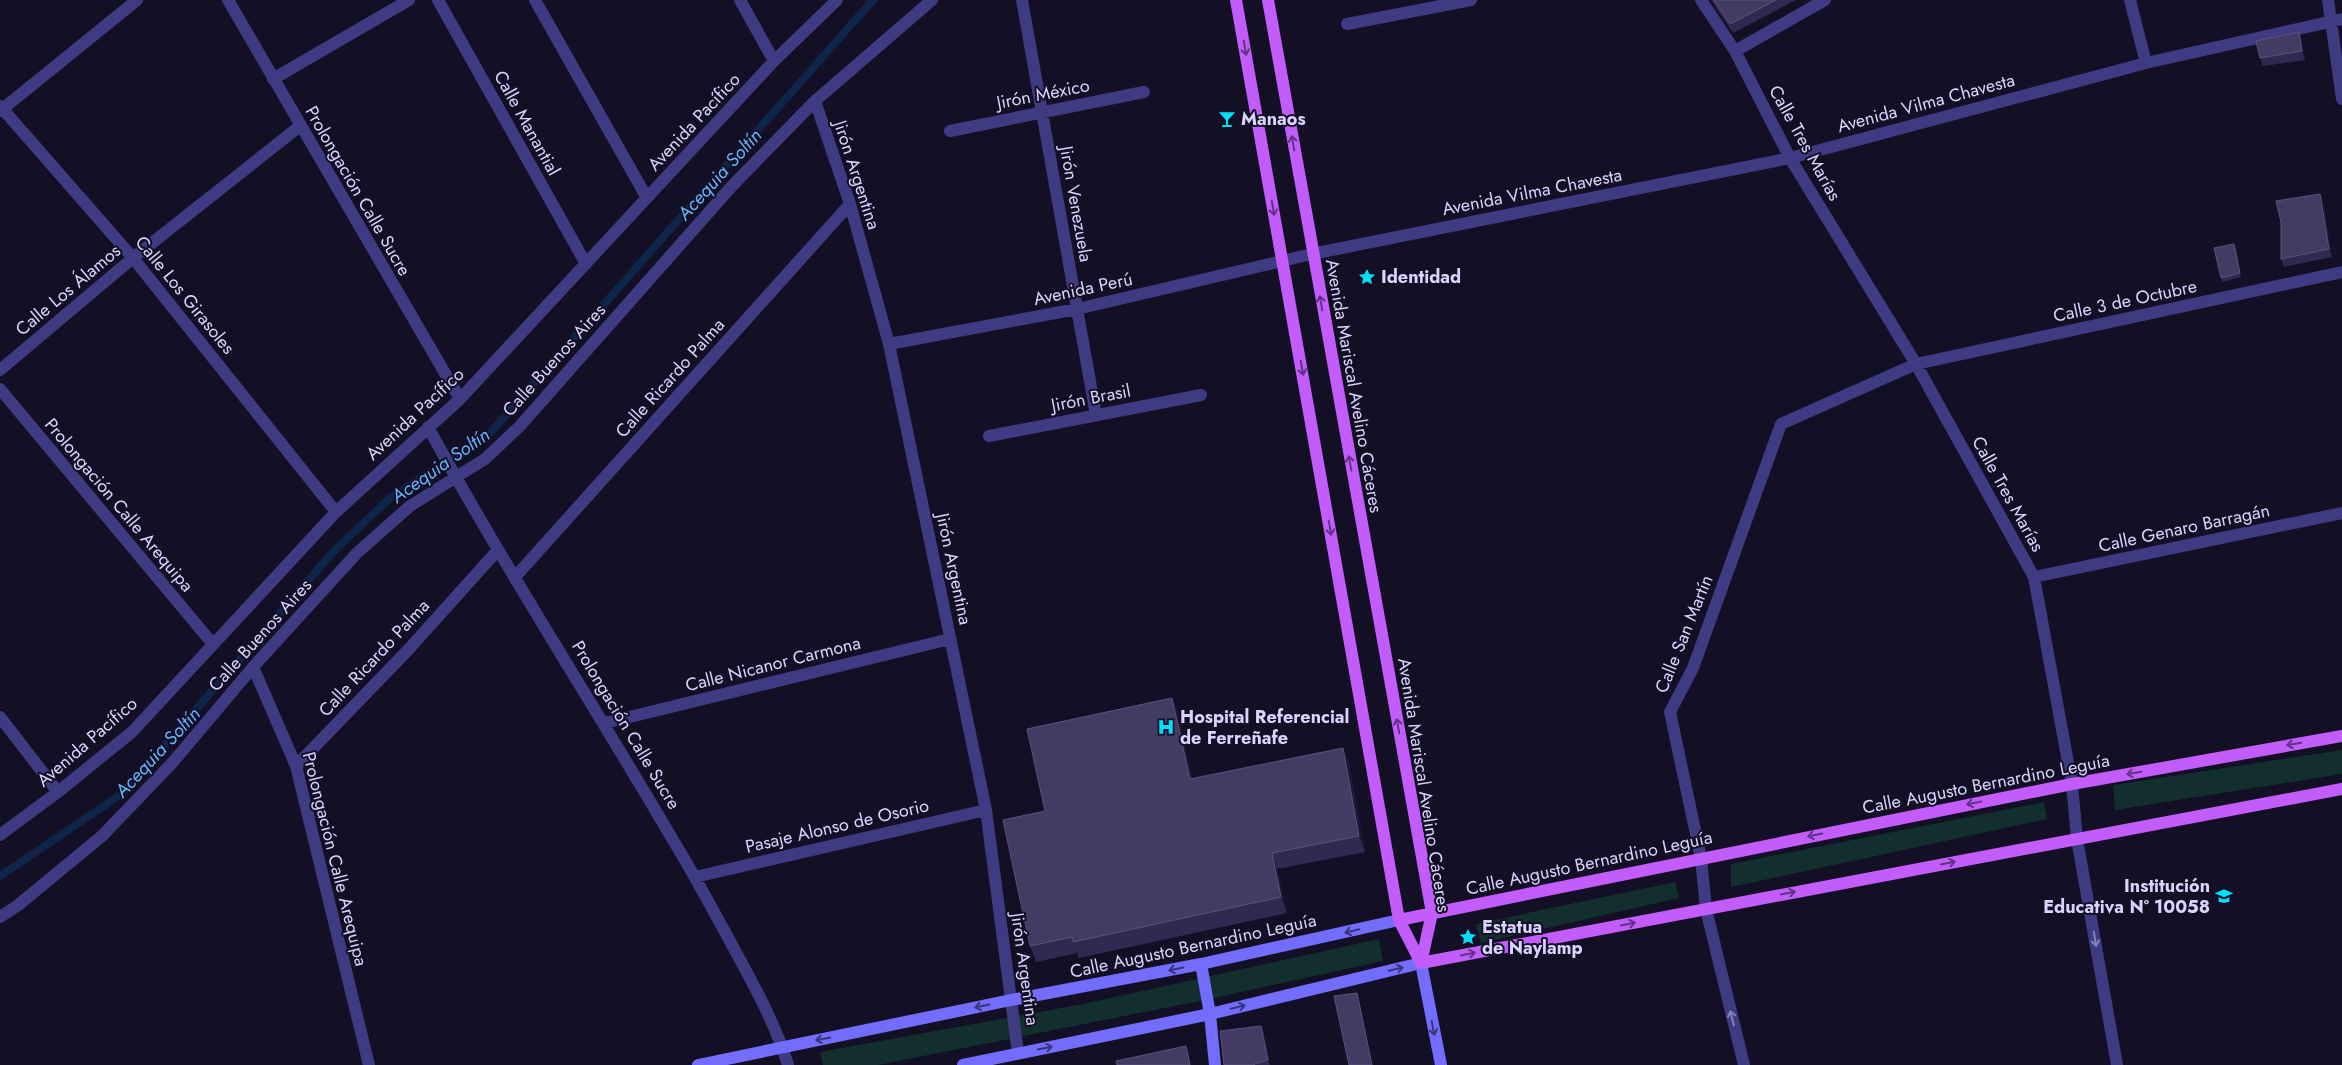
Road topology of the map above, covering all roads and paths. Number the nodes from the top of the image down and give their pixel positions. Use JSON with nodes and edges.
{"nodes":[{"id":1,"x":137,"y":0,"type":"edge"},
{"id":2,"x":228,"y":0,"type":"edge"},
{"id":3,"x":409,"y":0,"type":"edge"},
{"id":4,"x":438,"y":0,"type":"edge"},
{"id":5,"x":535,"y":0,"type":"edge"},
{"id":6,"x":740,"y":0,"type":"edge"},
{"id":7,"x":837,"y":0,"type":"edge"},
{"id":8,"x":932,"y":0,"type":"edge"},
{"id":9,"x":1022,"y":0,"type":"edge"},
{"id":10,"x":1236,"y":0,"type":"edge"},
{"id":11,"x":1268,"y":0,"type":"edge"},
{"id":12,"x":1471,"y":0,"type":"edge"},
{"id":13,"x":1701,"y":0,"type":"edge"},
{"id":14,"x":1824,"y":0,"type":"edge"},
{"id":15,"x":2130,"y":0,"type":"edge"},
{"id":16,"x":2328,"y":0,"type":"edge"},
{"id":17,"x":2337,"y":21,"type":"edge"},
{"id":18,"x":1347,"y":24,"type":"dead end"},
{"id":19,"x":1735,"y":51,"type":"junction"},
{"id":20,"x":774,"y":61,"type":"junction"},
{"id":21,"x":2146,"y":63,"type":"junction"},
{"id":22,"x":273,"y":79,"type":"junction"},
{"id":23,"x":1144,"y":92,"type":"dead end"},
{"id":24,"x":2342,"y":99,"type":"edge"},
{"id":25,"x":815,"y":101,"type":"junction"},
{"id":26,"x":1,"y":109,"type":"edge"},
{"id":27,"x":1041,"y":112,"type":"junction"},
{"id":28,"x":300,"y":126,"type":"junction"},
{"id":29,"x":950,"y":131,"type":"dead end"},
{"id":30,"x":1790,"y":158,"type":"junction"},
{"id":31,"x":647,"y":198,"type":"junction"},
{"id":32,"x":850,"y":204,"type":"junction"},
{"id":33,"x":1312,"y":254,"type":"junction"},
{"id":34,"x":133,"y":258,"type":"junction"},
{"id":35,"x":1283,"y":262,"type":"junction"},
{"id":36,"x":586,"y":264,"type":"junction"},
{"id":37,"x":2342,"y":272,"type":"edge"},
{"id":38,"x":1077,"y":309,"type":"junction"},
{"id":39,"x":889,"y":344,"type":"junction"},
{"id":40,"x":1916,"y":364,"type":"junction"},
{"id":41,"x":0,"y":370,"type":"edge"},
{"id":42,"x":0,"y":388,"type":"edge"},
{"id":43,"x":1201,"y":395,"type":"dead end"},
{"id":44,"x":460,"y":400,"type":"junction"},
{"id":45,"x":1096,"y":415,"type":"junction"},
{"id":46,"x":428,"y":428,"type":"junction"},
{"id":47,"x":989,"y":436,"type":"dead end"},
{"id":48,"x":454,"y":473,"type":"junction"},
{"id":49,"x":336,"y":512,"type":"junction"},
{"id":50,"x":2342,"y":513,"type":"edge"},
{"id":51,"x":497,"y":551,"type":"junction"},
{"id":52,"x":516,"y":576,"type":"junction"},
{"id":53,"x":2034,"y":577,"type":"junction"},
{"id":54,"x":950,"y":640,"type":"junction"},
{"id":55,"x":212,"y":643,"type":"junction"},
{"id":56,"x":253,"y":667,"type":"junction"},
{"id":57,"x":0,"y":717,"type":"edge"},
{"id":58,"x":605,"y":723,"type":"junction"},
{"id":59,"x":2342,"y":736,"type":"edge"},
{"id":60,"x":296,"y":766,"type":"junction"},
{"id":61,"x":2072,"y":784,"type":"junction"},
{"id":62,"x":2342,"y":789,"type":"edge"},
{"id":63,"x":58,"y":792,"type":"junction"},
{"id":64,"x":986,"y":810,"type":"junction"},
{"id":65,"x":0,"y":835,"type":"edge"},
{"id":66,"x":2076,"y":839,"type":"junction"},
{"id":67,"x":1701,"y":858,"type":"junction"},
{"id":68,"x":695,"y":876,"type":"junction"},
{"id":69,"x":1706,"y":909,"type":"junction"},
{"id":70,"x":1432,"y":913,"type":"junction"},
{"id":71,"x":0,"y":917,"type":"edge"},
{"id":72,"x":1399,"y":920,"type":"junction"},
{"id":73,"x":1421,"y":963,"type":"junction"},
{"id":74,"x":1201,"y":964,"type":"junction"},
{"id":75,"x":1011,"y":1000,"type":"junction"},
{"id":76,"x":1210,"y":1014,"type":"junction"},
{"id":77,"x":783,"y":1047,"type":"junction"},
{"id":78,"x":1018,"y":1053,"type":"junction"},
{"id":79,"x":369,"y":1065,"type":"edge"},
{"id":80,"x":698,"y":1065,"type":"edge"},
{"id":81,"x":788,"y":1065,"type":"edge"},
{"id":82,"x":962,"y":1065,"type":"edge"},
{"id":83,"x":1215,"y":1065,"type":"edge"},
{"id":84,"x":1441,"y":1065,"type":"edge"},
{"id":85,"x":1744,"y":1065,"type":"edge"},
{"id":86,"x":2117,"y":1065,"type":"edge"}],
"edges":[{"from":1,"to":26,"type":"street"},
{"from":2,"to":22,"type":"street","name":"Prolongación Calle Sucre"},
{"from":3,"to":22,"type":"street"},
{"from":4,"to":36,"type":"street","name":"Calle Manantial"},
{"from":5,"to":31,"type":"street"},
{"from":6,"to":20,"type":"street"},
{"from":7,"to":20,"type":"street","name":"Avenida Pacífico"},
{"from":8,"to":25,"type":"street","name":"Calle Buenos Aires"},
{"from":9,"to":27,"type":"street","name":"Jirón Venezuela"},
{"from":10,"to":35,"type":"main road","one_way":true},
{"from":33,"to":11,"type":"main road","name":"Avenida Mariscal Avelino Cáceres","one_way":true},
{"from":12,"to":18,"type":"street"},
{"from":13,"to":19,"type":"street","name":"Calle Tres Marías"},
{"from":14,"to":19,"type":"street"},
{"from":15,"to":21,"type":"street"},
{"from":16,"to":17,"type":"street"},
{"from":17,"to":21,"type":"street","name":"Avenida Vilma Chavesta"},
{"from":17,"to":24,"type":"street"},
{"from":19,"to":30,"type":"street","name":"Calle Tres Marías"},
{"from":20,"to":31,"type":"street","name":"Avenida Pacífico"},
{"from":21,"to":30,"type":"street","name":"Avenida Vilma Chavesta"},
{"from":22,"to":28,"type":"street","name":"Prolongación Calle Sucre"},
{"from":23,"to":27,"type":"street","name":"Jirón México"},
{"from":25,"to":32,"type":"street","name":"Jirón Argentina"},
{"from":25,"to":48,"type":"street","name":"Calle Buenos Aires"},
{"from":26,"to":34,"type":"street","name":"Calle Los Girasoles"},
{"from":27,"to":29,"type":"street","name":"Jirón México"},
{"from":27,"to":38,"type":"street","name":"Jirón Venezuela"},
{"from":28,"to":34,"type":"street","name":"Calle Los Álamos"},
{"from":28,"to":44,"type":"street","name":"Prolongación Calle Sucre"},
{"from":30,"to":33,"type":"street","name":"Avenida Vilma Chavesta"},
{"from":30,"to":40,"type":"street","name":"Calle Tres Marías"},
{"from":31,"to":36,"type":"street","name":"Avenida Pacífico"},
{"from":32,"to":39,"type":"street","name":"Jirón Argentina"},
{"from":32,"to":52,"type":"street","name":"Calle Ricardo Palma"},
{"from":33,"to":35,"type":"street","name":"Avenida Vilma Chavesta"},
{"from":70,"to":33,"type":"main road","name":"Avenida Mariscal Avelino Cáceres","one_way":true},
{"from":34,"to":41,"type":"street","name":"Calle Los Álamos"},
{"from":34,"to":49,"type":"street","name":"Calle Los Girasoles"},
{"from":35,"to":38,"type":"street","name":"Avenida Perú"},
{"from":35,"to":72,"type":"main road","one_way":true},
{"from":36,"to":44,"type":"street","name":"Avenida Pacífico"},
{"from":37,"to":40,"type":"street","name":"Calle 3 de Octubre"},
{"from":38,"to":39,"type":"street","name":"Avenida Perú"},
{"from":38,"to":45,"type":"street","name":"Jirón Venezuela"},
{"from":39,"to":54,"type":"street","name":"Jirón Argentina"},
{"from":40,"to":53,"type":"street","name":"Calle Tres Marías"},
{"from":40,"to":67,"type":"street","name":"Calle San Martín"},
{"from":42,"to":55,"type":"street","name":"Prolongación Calle Arequipa"},
{"from":43,"to":45,"type":"street","name":"Jirón Brasil"},
{"from":44,"to":46,"type":"street","name":"Avenida Pacífico"},
{"from":45,"to":47,"type":"street","name":"Jirón Brasil"},
{"from":46,"to":48,"type":"street","name":"Prolongación Calle Sucre"},
{"from":46,"to":49,"type":"street","name":"Avenida Pacífico"},
{"from":48,"to":51,"type":"street","name":"Prolongación Calle Sucre"},
{"from":48,"to":56,"type":"street","name":"Calle Buenos Aires"},
{"from":49,"to":55,"type":"street","name":"Avenida Pacífico"},
{"from":50,"to":53,"type":"street","name":"Calle Genaro Barragán"},
{"from":51,"to":52,"type":"street","name":"Prolongación Calle Sucre"},
{"from":51,"to":60,"type":"street","name":"Calle Ricardo Palma"},
{"from":52,"to":58,"type":"street","name":"Prolongación Calle Sucre"},
{"from":53,"to":61,"type":"street","name":"Calle Tres Marías"},
{"from":54,"to":58,"type":"street","name":"Calle Nicanor Carmona"},
{"from":54,"to":64,"type":"street","name":"Jirón Argentina"},
{"from":55,"to":63,"type":"street","name":"Avenida Pacífico"},
{"from":56,"to":60,"type":"street","name":"Prolongación Calle Arequipa"},
{"from":56,"to":71,"type":"street","name":"Calle Buenos Aires"},
{"from":57,"to":63,"type":"street"},
{"from":58,"to":68,"type":"street","name":"Prolongación Calle Sucre"},
{"from":59,"to":61,"type":"main road","name":"Calle Augusto Bernardino Leguía","one_way":true},
{"from":60,"to":79,"type":"street","name":"Prolongación Calle Arequipa"},
{"from":61,"to":66,"type":"street","name":"Calle Tres Marías"},
{"from":61,"to":67,"type":"main road","name":"Calle Augusto Bernardino Leguía","one_way":true},
{"from":62,"to":66,"type":"main road"},
{"from":63,"to":65,"type":"street","name":"Avenida Pacífico"},
{"from":64,"to":68,"type":"street","name":"Pasaje Alonso de Osorio"},
{"from":64,"to":75,"type":"street","name":"Jirón Argentina"},
{"from":69,"to":66,"type":"main road","one_way":true},
{"from":66,"to":86,"type":"street","name":"Calle Tres Marías","one_way":true},
{"from":67,"to":69,"type":"street","name":"Calle San Martín"},
{"from":67,"to":70,"type":"main road","name":"Calle Augusto Bernardino Leguía"},
{"from":68,"to":77,"type":"street","name":"Prolongación Calle Sucre"},
{"from":73,"to":69,"type":"main road","one_way":true},
{"from":85,"to":69,"type":"street","name":"Calle San Martín","one_way":true},
{"from":70,"to":72,"type":"main road","name":"Calle Augusto Bernardino Leguía"},
{"from":70,"to":73,"type":"main road","name":"Avenida Mariscal Avelino Cáceres"},
{"from":72,"to":73,"type":"main road"},
{"from":72,"to":74,"type":"main road","name":"Calle Augusto Bernardino Leguía","one_way":true},
{"from":76,"to":73,"type":"main road","one_way":true},
{"from":73,"to":84,"type":"main road","one_way":true},
{"from":74,"to":75,"type":"main road","name":"Calle Augusto Bernardino Leguía","one_way":true},
{"from":74,"to":76,"type":"main road"},
{"from":75,"to":77,"type":"main road","name":"Calle Augusto Bernardino Leguía","one_way":true},
{"from":75,"to":78,"type":"street","name":"Jirón Argentina"},
{"from":78,"to":76,"type":"main road","one_way":true},
{"from":76,"to":83,"type":"main road"},
{"from":77,"to":80,"type":"main road","name":"Calle Augusto Bernardino Leguía"},
{"from":77,"to":81,"type":"street","name":"Prolongación Calle Sucre"},
{"from":78,"to":82,"type":"main road"}]}
